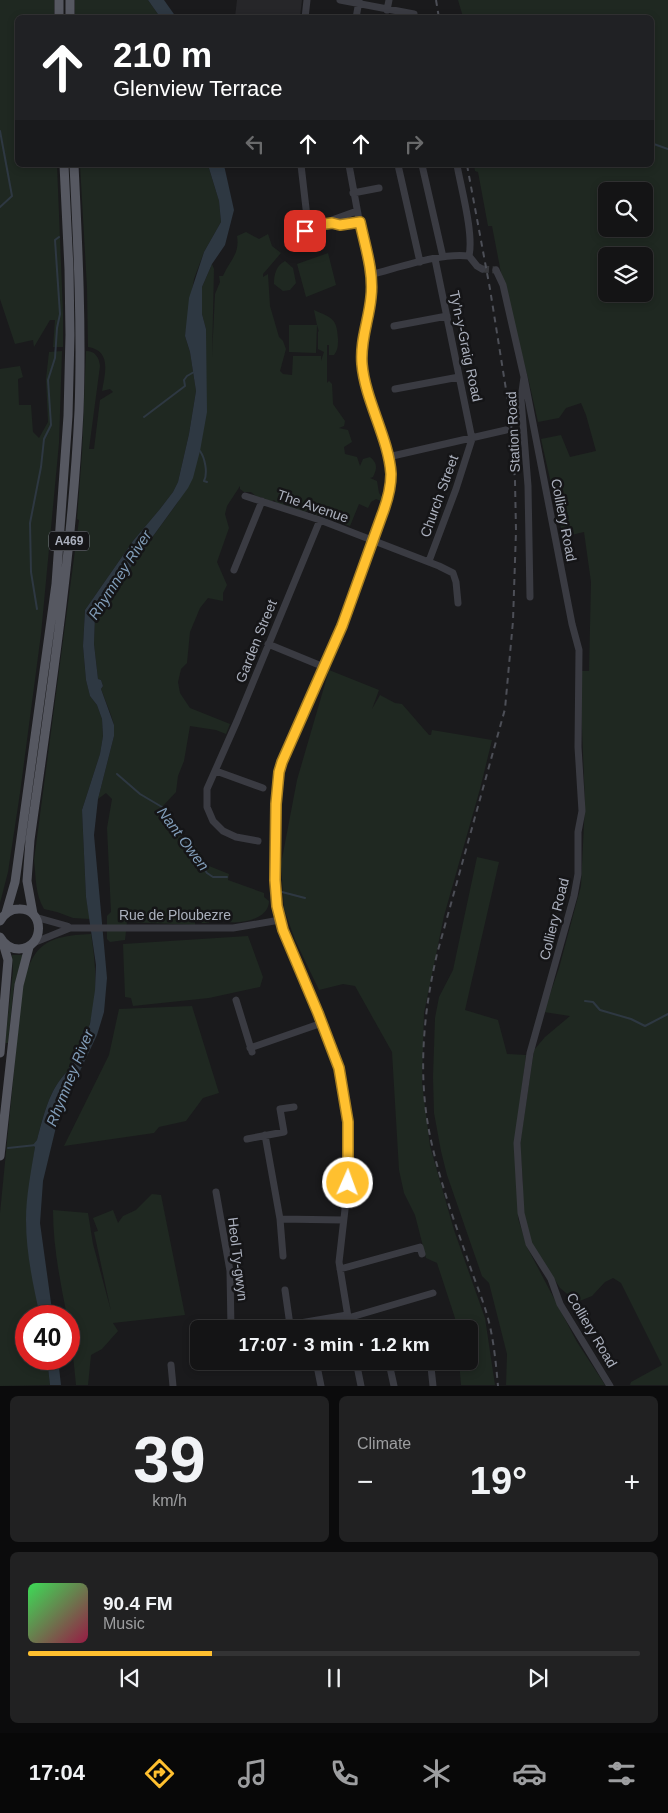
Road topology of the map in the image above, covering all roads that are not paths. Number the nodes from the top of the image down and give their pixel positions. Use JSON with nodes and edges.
{"nodes":[{"id":1,"x":59,"y":0,"type":"edge"},
{"id":2,"x":70,"y":0,"type":"edge"},
{"id":3,"x":307,"y":0,"type":"edge"},
{"id":4,"x":340,"y":0,"type":"edge"},
{"id":5,"x":389,"y":0,"type":"edge"},
{"id":6,"x":359,"y":2,"type":"edge"},
{"id":7,"x":384,"y":9,"type":"junction"},
{"id":8,"x":414,"y":14,"type":"dead end"},
{"id":9,"x":59,"y":15,"type":"edge"},
{"id":10,"x":70,"y":15,"type":"edge"},
{"id":11,"x":305,"y":15,"type":"edge"},
{"id":12,"x":357,"y":15,"type":"edge"},
{"id":13,"x":381,"y":15,"type":"edge"},
{"id":14,"x":64,"y":167,"type":"edge"},
{"id":15,"x":74,"y":167,"type":"edge"},
{"id":16,"x":301,"y":167,"type":"edge"},
{"id":17,"x":348,"y":167,"type":"edge"},
{"id":18,"x":398,"y":167,"type":"edge"},
{"id":19,"x":422,"y":167,"type":"edge"},
{"id":20,"x":457,"y":167,"type":"edge"},
{"id":21,"x":379,"y":188,"type":"dead end"},
{"id":22,"x":353,"y":193,"type":"junction"},
{"id":23,"x":357,"y":211,"type":"junction"},
{"id":24,"x":360,"y":222,"type":"junction"},
{"id":25,"x":332,"y":223,"type":"junction"},
{"id":26,"x":311,"y":226,"type":"junction"},
{"id":27,"x":305,"y":231,"type":"dead end"},
{"id":28,"x":469,"y":256,"type":"junction"},
{"id":29,"x":443,"y":257,"type":"junction"},
{"id":30,"x":435,"y":259,"type":"junction"},
{"id":31,"x":420,"y":262,"type":"junction"},
{"id":32,"x":482,"y":269,"type":"tunnel mouth"},
{"id":33,"x":496,"y":270,"type":"dead end"},
{"id":34,"x":370,"y":275,"type":"junction"},
{"id":35,"x":447,"y":316,"type":"junction"},
{"id":36,"x":394,"y":326,"type":"dead end"},
{"id":37,"x":459,"y":376,"type":"junction"},
{"id":38,"x":524,"y":377,"type":"junction"},
{"id":39,"x":395,"y":390,"type":"dead end"},
{"id":40,"x":506,"y":430,"type":"dead end"},
{"id":41,"x":472,"y":438,"type":"junction"},
{"id":42,"x":388,"y":458,"type":"junction"},
{"id":43,"x":246,"y":496,"type":"dead end"},
{"id":44,"x":262,"y":501,"type":"junction"},
{"id":45,"x":320,"y":520,"type":"junction"},
{"id":46,"x":372,"y":540,"type":"junction"},
{"id":47,"x":428,"y":561,"type":"junction"},
{"id":48,"x":234,"y":570,"type":"dead end"},
{"id":49,"x":530,"y":597,"type":"dead end"},
{"id":50,"x":458,"y":603,"type":"dead end"},
{"id":51,"x":268,"y":644,"type":"junction"},
{"id":52,"x":324,"y":665,"type":"junction"},
{"id":53,"x":216,"y":771,"type":"junction"},
{"id":54,"x":263,"y":788,"type":"dead end"},
{"id":55,"x":258,"y":841,"type":"dead end"},
{"id":56,"x":6,"y":912,"type":"junction"},
{"id":57,"x":34,"y":916,"type":"junction"},
{"id":58,"x":280,"y":920,"type":"junction"},
{"id":59,"x":0,"y":921,"type":"edge"},
{"id":60,"x":70,"y":928,"type":"junction"},
{"id":61,"x":2,"y":940,"type":"edge"},
{"id":62,"x":31,"y":945,"type":"junction"},
{"id":63,"x":236,"y":1000,"type":"dead end"},
{"id":64,"x":322,"y":1023,"type":"junction"},
{"id":65,"x":0,"y":1053,"type":"edge"},
{"id":66,"x":294,"y":1107,"type":"dead end"},
{"id":67,"x":265,"y":1135,"type":"junction"},
{"id":68,"x":247,"y":1139,"type":"dead end"},
{"id":69,"x":0,"y":1156,"type":"edge"},
{"id":70,"x":216,"y":1192,"type":"dead end"},
{"id":71,"x":280,"y":1218,"type":"junction"},
{"id":72,"x":343,"y":1220,"type":"junction"},
{"id":73,"x":422,"y":1254,"type":"dead end"},
{"id":74,"x":284,"y":1256,"type":"dead end"},
{"id":75,"x":340,"y":1269,"type":"junction"},
{"id":76,"x":285,"y":1290,"type":"dead end"},
{"id":77,"x":433,"y":1293,"type":"dead end"},
{"id":78,"x":347,"y":1316,"type":"junction"},
{"id":79,"x":231,"y":1320,"type":"edge"},
{"id":80,"x":289,"y":1320,"type":"edge"},
{"id":81,"x":322,"y":1320,"type":"edge"},
{"id":82,"x":348,"y":1320,"type":"edge"},
{"id":83,"x":171,"y":1365,"type":"dead end"},
{"id":84,"x":318,"y":1370,"type":"edge"},
{"id":85,"x":358,"y":1370,"type":"edge"},
{"id":86,"x":391,"y":1370,"type":"edge"},
{"id":87,"x":430,"y":1370,"type":"edge"},
{"id":88,"x":173,"y":1386,"type":"edge"},
{"id":89,"x":321,"y":1386,"type":"edge"},
{"id":90,"x":361,"y":1386,"type":"edge"},
{"id":91,"x":394,"y":1386,"type":"edge"},
{"id":92,"x":433,"y":1386,"type":"edge"},
{"id":93,"x":610,"y":1386,"type":"edge"}],
"edges":[{"from":1,"to":9,"type":"main road"},
{"from":2,"to":10,"type":"main road"},
{"from":3,"to":11,"type":"street"},
{"from":4,"to":6,"type":"street"},
{"from":5,"to":7,"type":"street"},
{"from":6,"to":7,"type":"street"},
{"from":6,"to":12,"type":"street"},
{"from":7,"to":8,"type":"street"},
{"from":7,"to":13,"type":"street"},
{"from":14,"to":56,"type":"main road","number":"A469"},
{"from":15,"to":57,"type":"main road","number":"A469"},
{"from":16,"to":26,"type":"street"},
{"from":17,"to":22,"type":"street"},
{"from":18,"to":31,"type":"street"},
{"from":19,"to":29,"type":"street"},
{"from":20,"to":28,"type":"street"},
{"from":21,"to":22,"type":"street"},
{"from":22,"to":23,"type":"street"},
{"from":23,"to":24,"type":"street"},
{"from":23,"to":25,"type":"street"},
{"from":24,"to":25,"type":"street"},
{"from":24,"to":34,"type":"street"},
{"from":25,"to":26,"type":"street"},
{"from":26,"to":27,"type":"street"},
{"from":28,"to":29,"type":"street"},
{"from":28,"to":32,"type":"street"},
{"from":29,"to":30,"type":"street"},
{"from":30,"to":31,"type":"street"},
{"from":30,"to":35,"type":"street","name":"Ty'n-y-Graig Road"},
{"from":31,"to":34,"type":"street"},
{"from":33,"to":38,"type":"street","name":"Station Road"},
{"from":34,"to":42,"type":"street"},
{"from":35,"to":36,"type":"street"},
{"from":35,"to":37,"type":"street","name":"Ty'n-y-Graig Road"},
{"from":37,"to":39,"type":"street"},
{"from":37,"to":41,"type":"street","name":"Ty'n-y-Graig Road"},
{"from":38,"to":49,"type":"street","name":"Station Road"},
{"from":38,"to":93,"type":"street","name":"Colliery Road"},
{"from":40,"to":41,"type":"street"},
{"from":41,"to":42,"type":"street"},
{"from":41,"to":47,"type":"street","name":"Church Street"},
{"from":42,"to":46,"type":"street"},
{"from":43,"to":44,"type":"street","name":"The Avenue"},
{"from":44,"to":45,"type":"street","name":"The Avenue"},
{"from":44,"to":48,"type":"street"},
{"from":45,"to":46,"type":"street","name":"The Avenue"},
{"from":45,"to":51,"type":"street","name":"Garden Street"},
{"from":46,"to":47,"type":"street","name":"The Avenue"},
{"from":46,"to":52,"type":"street"},
{"from":47,"to":50,"type":"street","name":"The Avenue"},
{"from":51,"to":52,"type":"street"},
{"from":51,"to":53,"type":"street","name":"Garden Street"},
{"from":52,"to":58,"type":"street"},
{"from":53,"to":54,"type":"street"},
{"from":53,"to":55,"type":"street","name":"Garden Street"},
{"from":56,"to":57,"type":"main road"},
{"from":56,"to":59,"type":"main road"},
{"from":57,"to":60,"type":"street","name":"Rue de Ploubezre"},
{"from":57,"to":62,"type":"main road"},
{"from":58,"to":60,"type":"street","name":"Rue de Ploubezre"},
{"from":58,"to":64,"type":"street"},
{"from":60,"to":62,"type":"street","name":"Rue de Ploubezre"},
{"from":61,"to":62,"type":"main road"},
{"from":61,"to":65,"type":"main road"},
{"from":62,"to":69,"type":"main road"},
{"from":63,"to":64,"type":"street"},
{"from":64,"to":72,"type":"street"},
{"from":66,"to":67,"type":"street"},
{"from":67,"to":68,"type":"street"},
{"from":67,"to":71,"type":"street"},
{"from":70,"to":79,"type":"street","name":"Heol Ty-gwyn"},
{"from":71,"to":72,"type":"street"},
{"from":71,"to":74,"type":"street"},
{"from":72,"to":75,"type":"street"},
{"from":73,"to":75,"type":"street"},
{"from":75,"to":78,"type":"street"},
{"from":76,"to":80,"type":"street"},
{"from":77,"to":78,"type":"street"},
{"from":78,"to":81,"type":"street"},
{"from":78,"to":82,"type":"street"},
{"from":83,"to":88,"type":"street"},
{"from":84,"to":89,"type":"street"},
{"from":85,"to":90,"type":"street"},
{"from":86,"to":91,"type":"street"},
{"from":87,"to":92,"type":"street"}]}
